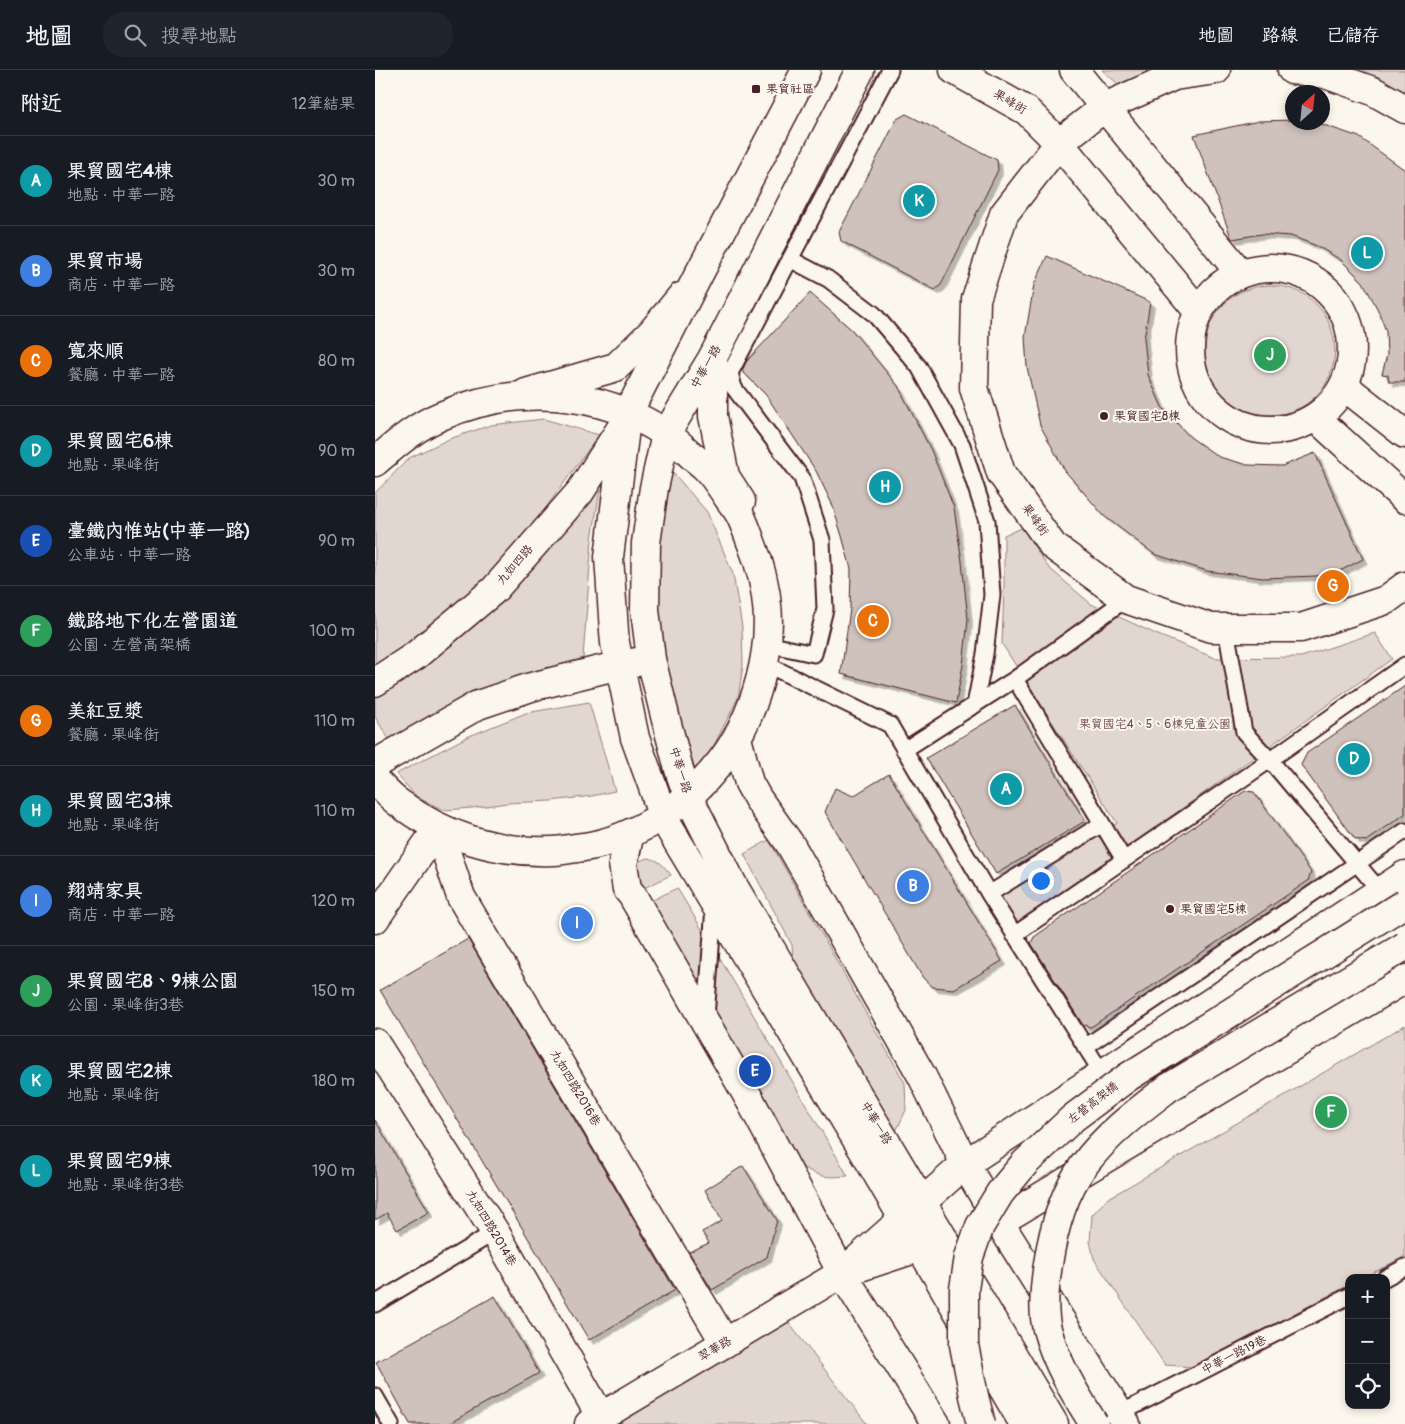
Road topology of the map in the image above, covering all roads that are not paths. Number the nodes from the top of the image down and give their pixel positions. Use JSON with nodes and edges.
{"nodes":[{"id":1,"x":806,"y":70,"type":"edge"},
{"id":2,"x":860,"y":70,"type":"edge"},
{"id":3,"x":890,"y":70,"type":"edge"},
{"id":4,"x":954,"y":70,"type":"edge"},
{"id":5,"x":1074,"y":70,"type":"edge"},
{"id":6,"x":1216,"y":70,"type":"edge"},
{"id":7,"x":1292,"y":70,"type":"edge"},
{"id":8,"x":1326,"y":72,"type":"edge"},
{"id":9,"x":1105,"y":107,"type":"junction"},
{"id":10,"x":1405,"y":109,"type":"edge"},
{"id":11,"x":1059,"y":143,"type":"junction"},
{"id":12,"x":790,"y":259,"type":"junction"},
{"id":13,"x":1240,"y":273,"type":"junction"},
{"id":14,"x":699,"y":274,"type":"junction"},
{"id":15,"x":1198,"y":311,"type":"junction"},
{"id":16,"x":713,"y":357,"type":"junction"},
{"id":17,"x":1344,"y":386,"type":"junction"},
{"id":18,"x":519,"y":395,"type":"junction"},
{"id":19,"x":627,"y":416,"type":"junction"},
{"id":20,"x":1316,"y":418,"type":"junction"},
{"id":21,"x":666,"y":434,"type":"junction"},
{"id":22,"x":1405,"y":434,"type":"edge"},
{"id":23,"x":375,"y":462,"type":"edge"},
{"id":24,"x":1405,"y":499,"type":"edge"},
{"id":25,"x":760,"y":565,"type":"junction"},
{"id":26,"x":1405,"y":586,"type":"edge"},
{"id":27,"x":1126,"y":599,"type":"junction"},
{"id":28,"x":1226,"y":628,"type":"junction"},
{"id":29,"x":766,"y":653,"type":"junction"},
{"id":30,"x":651,"y":660,"type":"junction"},
{"id":31,"x":619,"y":665,"type":"junction"},
{"id":32,"x":1405,"y":666,"type":"edge"},
{"id":33,"x":1015,"y":680,"type":"junction"},
{"id":34,"x":375,"y":682,"type":"edge"},
{"id":35,"x":975,"y":705,"type":"junction"},
{"id":36,"x":737,"y":738,"type":"junction"},
{"id":37,"x":904,"y":750,"type":"junction"},
{"id":38,"x":1270,"y":760,"type":"junction"},
{"id":39,"x":375,"y":764,"type":"edge"},
{"id":40,"x":375,"y":781,"type":"edge"},
{"id":41,"x":688,"y":796,"type":"junction"},
{"id":42,"x":662,"y":816,"type":"junction"},
{"id":43,"x":1102,"y":824,"type":"junction"},
{"id":44,"x":437,"y":828,"type":"junction"},
{"id":45,"x":1405,"y":832,"type":"edge"},
{"id":46,"x":630,"y":833,"type":"junction"},
{"id":47,"x":1124,"y":860,"type":"junction"},
{"id":48,"x":1357,"y":864,"type":"junction"},
{"id":49,"x":1405,"y":875,"type":"edge"},
{"id":50,"x":1380,"y":891,"type":"junction"},
{"id":51,"x":989,"y":894,"type":"junction"},
{"id":52,"x":714,"y":902,"type":"junction"},
{"id":53,"x":1405,"y":903,"type":"edge"},
{"id":54,"x":375,"y":919,"type":"edge"},
{"id":55,"x":1014,"y":935,"type":"junction"},
{"id":56,"x":1405,"y":946,"type":"edge"},
{"id":57,"x":1405,"y":979,"type":"edge"},
{"id":58,"x":705,"y":1021,"type":"junction"},
{"id":59,"x":375,"y":1043,"type":"edge"},
{"id":60,"x":1085,"y":1047,"type":"junction"},
{"id":61,"x":1102,"y":1074,"type":"junction"},
{"id":62,"x":965,"y":1164,"type":"junction"},
{"id":63,"x":912,"y":1210,"type":"junction"},
{"id":64,"x":999,"y":1222,"type":"junction"},
{"id":65,"x":495,"y":1232,"type":"junction"},
{"id":66,"x":932,"y":1243,"type":"junction"},
{"id":67,"x":1405,"y":1267,"type":"edge"},
{"id":68,"x":842,"y":1273,"type":"junction"},
{"id":69,"x":1390,"y":1275,"type":"edge"},
{"id":70,"x":1345,"y":1298,"type":"edge"},
{"id":71,"x":375,"y":1304,"type":"edge"},
{"id":72,"x":725,"y":1342,"type":"junction"},
{"id":73,"x":375,"y":1396,"type":"edge"},
{"id":74,"x":1123,"y":1419,"type":"edge"},
{"id":75,"x":595,"y":1420,"type":"edge"},
{"id":76,"x":1049,"y":1422,"type":"edge"},
{"id":77,"x":391,"y":1424,"type":"edge"},
{"id":78,"x":936,"y":1424,"type":"edge"},
{"id":79,"x":981,"y":1424,"type":"edge"},
{"id":80,"x":1024,"y":1424,"type":"edge"},
{"id":81,"x":1094,"y":1424,"type":"edge"}],
"edges":[{"from":1,"to":14,"type":"street","name":"中華一路"},
{"from":2,"to":16,"type":"street","name":"中華一路"},
{"from":3,"to":12,"type":"lane"},
{"from":4,"to":11,"type":"street","name":"果峰街"},
{"from":5,"to":9,"type":"street"},
{"from":6,"to":9,"type":"street","name":"果峰街"},
{"from":7,"to":8,"type":"street"},
{"from":8,"to":10,"type":"street"},
{"from":9,"to":11,"type":"street","name":"果峰街"},
{"from":9,"to":13,"type":"street"},
{"from":11,"to":15,"type":"street","name":"果峰街"},
{"from":11,"to":27,"type":"street","name":"果峰街"},
{"from":12,"to":29,"type":"lane"},
{"from":12,"to":35,"type":"lane"},
{"from":13,"to":15,"type":"street"},
{"from":13,"to":17,"type":"street"},
{"from":14,"to":18,"type":"street"},
{"from":14,"to":19,"type":"street","name":"中華一路"},
{"from":15,"to":20,"type":"street"},
{"from":16,"to":21,"type":"street","name":"中華一路"},
{"from":16,"to":25,"type":"street"},
{"from":17,"to":20,"type":"street"},
{"from":17,"to":22,"type":"street"},
{"from":18,"to":19,"type":"street"},
{"from":18,"to":23,"type":"street"},
{"from":19,"to":21,"type":"street"},
{"from":19,"to":31,"type":"street","name":"中華一路"},
{"from":19,"to":34,"type":"street","name":"九如四路"},
{"from":20,"to":24,"type":"street"},
{"from":21,"to":25,"type":"street"},
{"from":21,"to":30,"type":"street","name":"中華一路"},
{"from":25,"to":29,"type":"street"},
{"from":26,"to":28,"type":"street","name":"果峰街"},
{"from":27,"to":28,"type":"street","name":"果峰街"},
{"from":27,"to":33,"type":"lane"},
{"from":28,"to":38,"type":"lane"},
{"from":29,"to":36,"type":"street"},
{"from":29,"to":37,"type":"lane"},
{"from":30,"to":31,"type":"street"},
{"from":30,"to":41,"type":"street","name":"中華一路"},
{"from":31,"to":39,"type":"street"},
{"from":31,"to":42,"type":"street","name":"中華一路"},
{"from":32,"to":38,"type":"lane"},
{"from":33,"to":35,"type":"lane"},
{"from":33,"to":43,"type":"lane"},
{"from":35,"to":37,"type":"lane"},
{"from":36,"to":41,"type":"street"},
{"from":36,"to":62,"type":"street"},
{"from":37,"to":51,"type":"lane"},
{"from":38,"to":47,"type":"lane"},
{"from":38,"to":48,"type":"lane"},
{"from":40,"to":44,"type":"street"},
{"from":41,"to":42,"type":"street"},
{"from":41,"to":63,"type":"street","name":"中華一路"},
{"from":42,"to":46,"type":"street"},
{"from":42,"to":52,"type":"street","name":"中華一路"},
{"from":43,"to":47,"type":"lane"},
{"from":43,"to":51,"type":"lane"},
{"from":44,"to":46,"type":"street"},
{"from":44,"to":54,"type":"street"},
{"from":44,"to":72,"type":"street","name":"九如四路2016巷"},
{"from":45,"to":48,"type":"lane"},
{"from":46,"to":58,"type":"street"},
{"from":47,"to":55,"type":"lane"},
{"from":48,"to":50,"type":"lane"},
{"from":48,"to":60,"type":"lane"},
{"from":49,"to":50,"type":"street","name":"翠華路"},
{"from":50,"to":61,"type":"street","name":"翠華路"},
{"from":51,"to":55,"type":"lane"},
{"from":52,"to":58,"type":"lane"},
{"from":52,"to":63,"type":"street","name":"中華一路"},
{"from":53,"to":79,"type":"street","name":"左營高架橋","bridge":true},
{"from":55,"to":60,"type":"lane"},
{"from":56,"to":81,"type":"street","bridge":true},
{"from":57,"to":64,"type":"street","name":"翠華路"},
{"from":58,"to":68,"type":"street"},
{"from":59,"to":65,"type":"street","name":"九如四路2014巷"},
{"from":60,"to":61,"type":"lane"},
{"from":61,"to":62,"type":"street","name":"翠華路"},
{"from":62,"to":63,"type":"street","name":"翠華路"},
{"from":62,"to":64,"type":"street"},
{"from":63,"to":66,"type":"street","name":"中華一路"},
{"from":63,"to":68,"type":"street","name":"翠華路"},
{"from":64,"to":66,"type":"street","name":"翠華路"},
{"from":64,"to":74,"type":"street"},
{"from":65,"to":71,"type":"lane"},
{"from":65,"to":75,"type":"street","name":"九如四路2014巷"},
{"from":66,"to":68,"type":"street","name":"翠華路"},
{"from":66,"to":76,"type":"street","name":"中華一路"},
{"from":66,"to":80,"type":"street","name":"中華一路"},
{"from":67,"to":69,"type":"lane"},
{"from":68,"to":72,"type":"street","name":"翠華路"},
{"from":68,"to":78,"type":"street"},
{"from":70,"to":74,"type":"lane","name":"中華一路19巷"},
{"from":72,"to":75,"type":"street","name":"翠華路"},
{"from":73,"to":77,"type":"lane"},
{"from":74,"to":76,"type":"street"}]}
